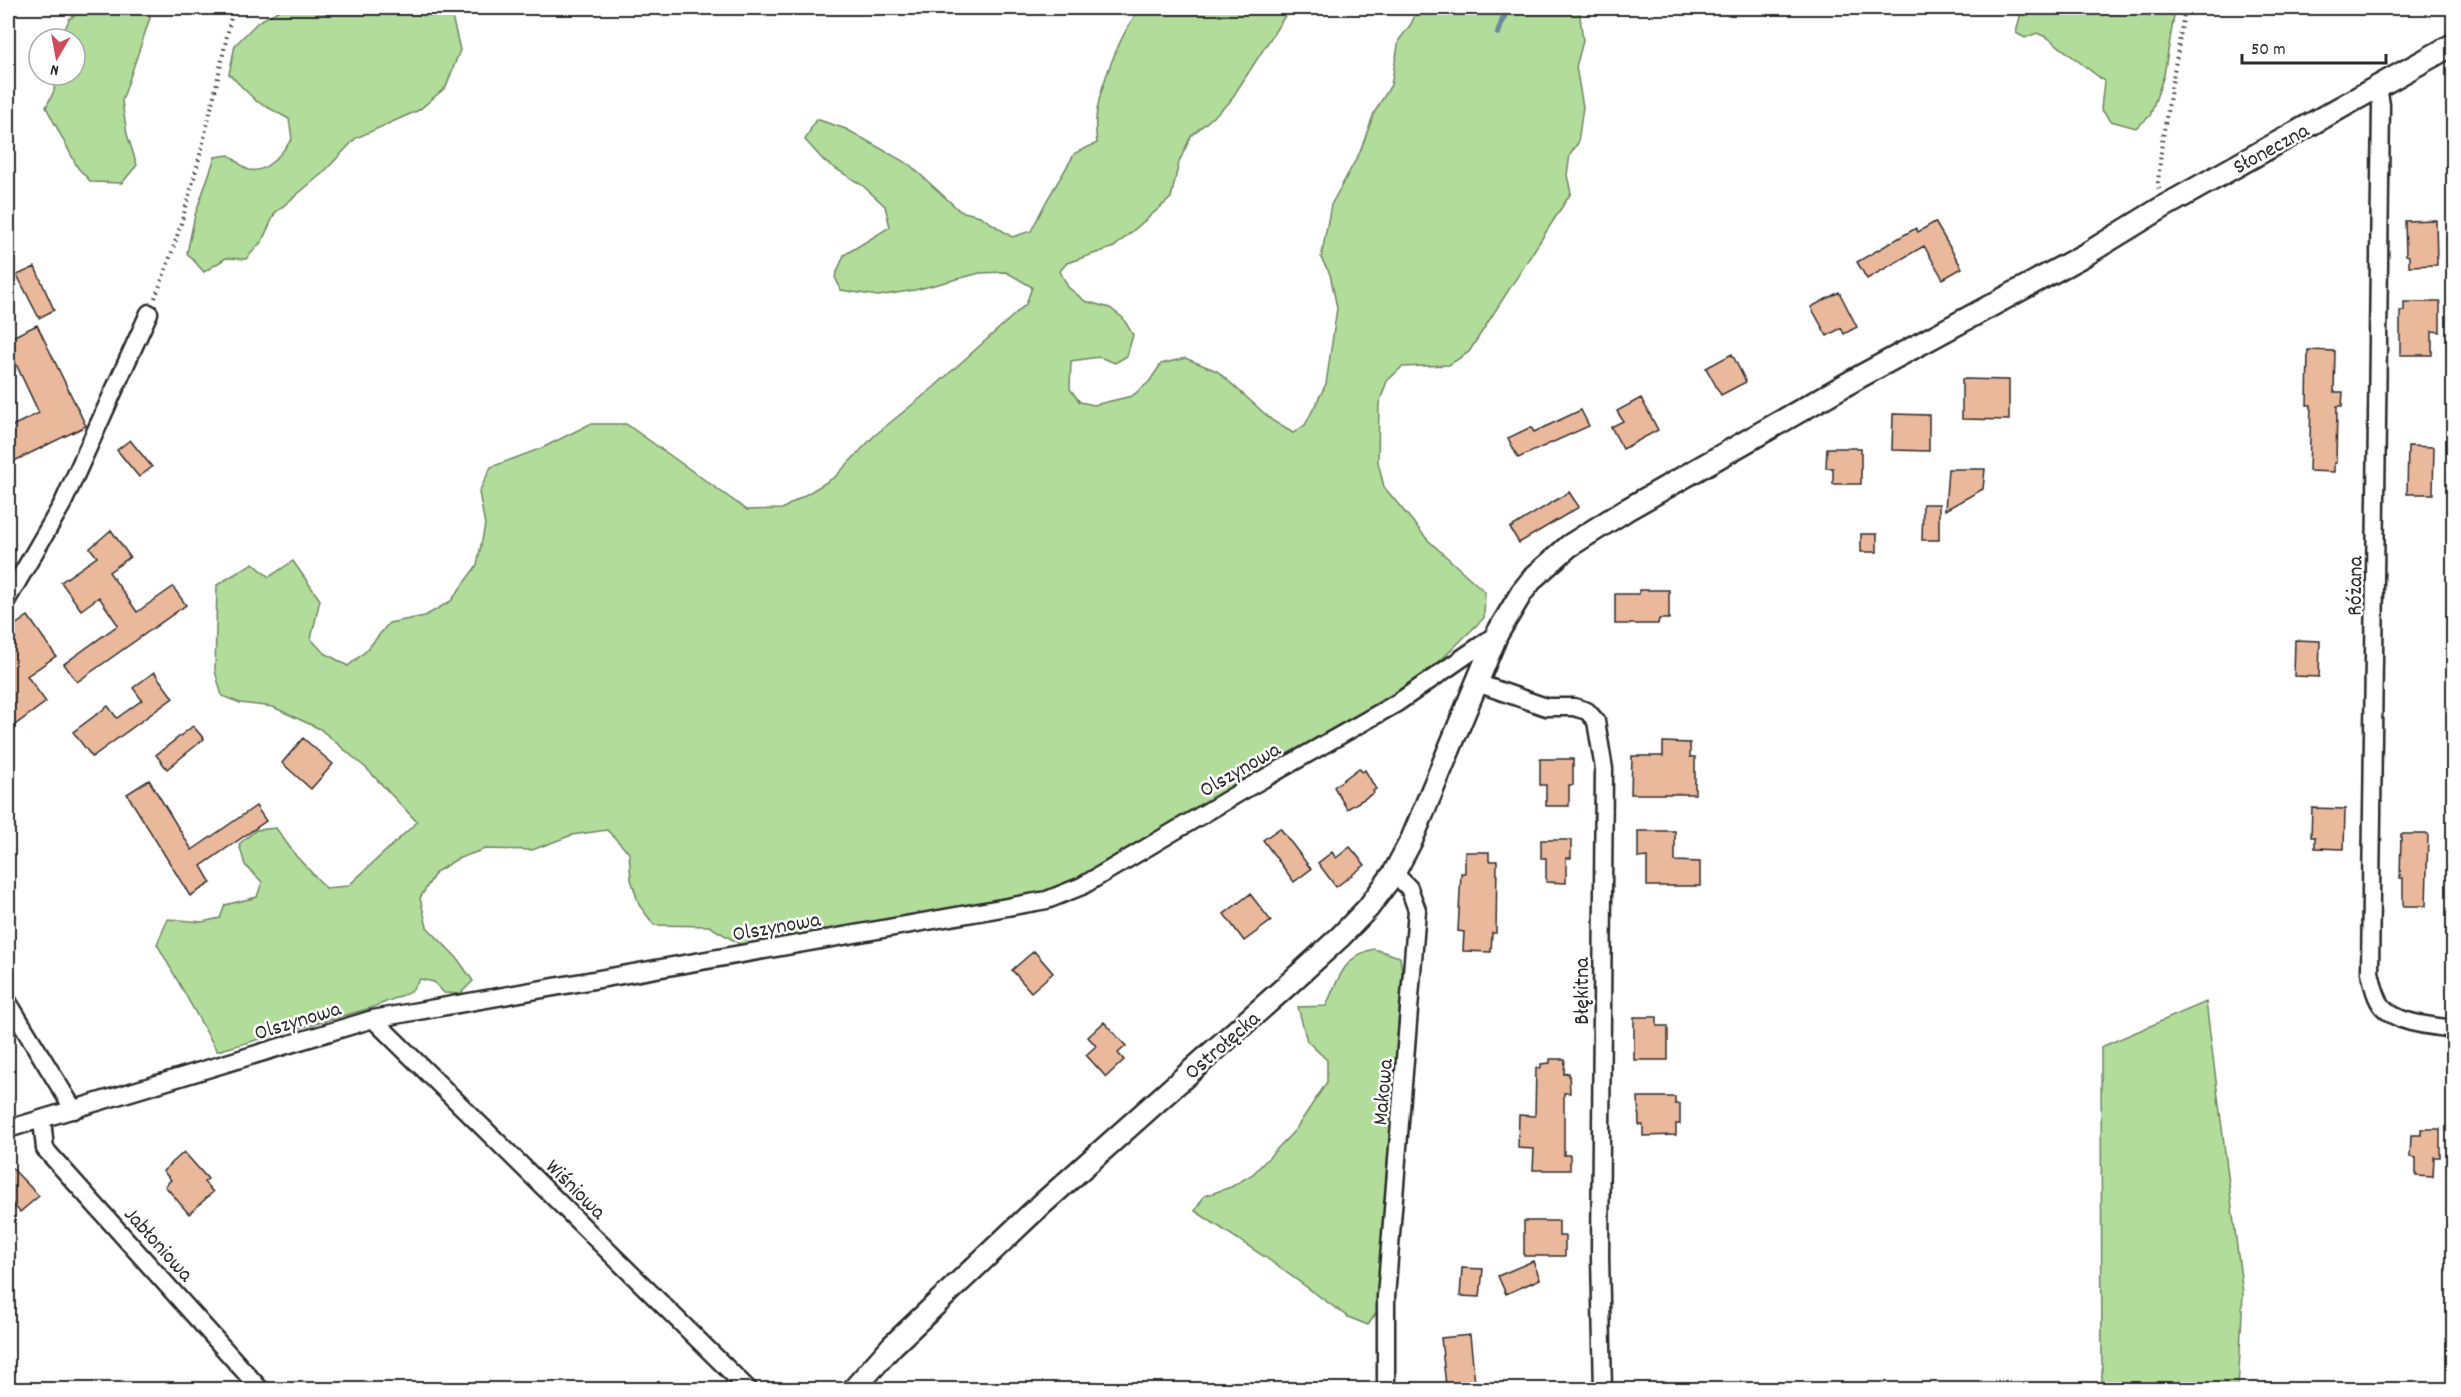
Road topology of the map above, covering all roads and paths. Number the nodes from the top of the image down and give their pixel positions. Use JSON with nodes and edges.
{"nodes":[{"id":1,"x":233,"y":8,"type":"edge"},
{"id":2,"x":2186,"y":8,"type":"edge"},
{"id":3,"x":2454,"y":44,"type":"edge"},
{"id":4,"x":2378,"y":87,"type":"junction"},
{"id":5,"x":2163,"y":207,"type":"junction"},
{"id":6,"x":149,"y":313,"type":"joint"},
{"id":7,"x":8,"y":598,"type":"edge"},
{"id":8,"x":1497,"y":634,"type":"junction"},
{"id":9,"x":1477,"y":683,"type":"junction"},
{"id":10,"x":1394,"y":873,"type":"junction"},
{"id":11,"x":8,"y":1002,"type":"edge"},
{"id":12,"x":373,"y":1019,"type":"junction"},
{"id":13,"x":2454,"y":1029,"type":"edge"},
{"id":14,"x":74,"y":1110,"type":"junction"},
{"id":15,"x":42,"y":1119,"type":"junction"},
{"id":16,"x":8,"y":1129,"type":"edge"},
{"id":17,"x":261,"y":1389,"type":"edge"},
{"id":18,"x":748,"y":1389,"type":"edge"},
{"id":19,"x":854,"y":1389,"type":"edge"},
{"id":20,"x":1386,"y":1389,"type":"edge"},
{"id":21,"x":1603,"y":1389,"type":"edge"}],
"edges":[{"from":1,"to":6,"type":"path"},
{"from":2,"to":5,"type":"path"},
{"from":3,"to":4,"type":"street","name":"Słoneczna"},
{"from":4,"to":5,"type":"street","name":"Słoneczna"},
{"from":4,"to":13,"type":"street","name":"Różana"},
{"from":5,"to":8,"type":"street","name":"Słoneczna"},
{"from":6,"to":7,"type":"street"},
{"from":8,"to":9,"type":"street","name":"Ostrołęcka"},
{"from":8,"to":12,"type":"street","name":"Olszynowa"},
{"from":9,"to":10,"type":"street","name":"Ostrołęcka"},
{"from":9,"to":21,"type":"street","name":"Błękitna"},
{"from":10,"to":19,"type":"street","name":"Ostrołęcka"},
{"from":10,"to":20,"type":"street","name":"Makowa"},
{"from":11,"to":14,"type":"street"},
{"from":12,"to":14,"type":"street","name":"Olszynowa"},
{"from":12,"to":18,"type":"street","name":"Wiśniowa"},
{"from":14,"to":15,"type":"street","name":"Olszynowa"},
{"from":15,"to":16,"type":"street","name":"Olszynowa"},
{"from":15,"to":17,"type":"street","name":"Jabłoniowa"}]}
